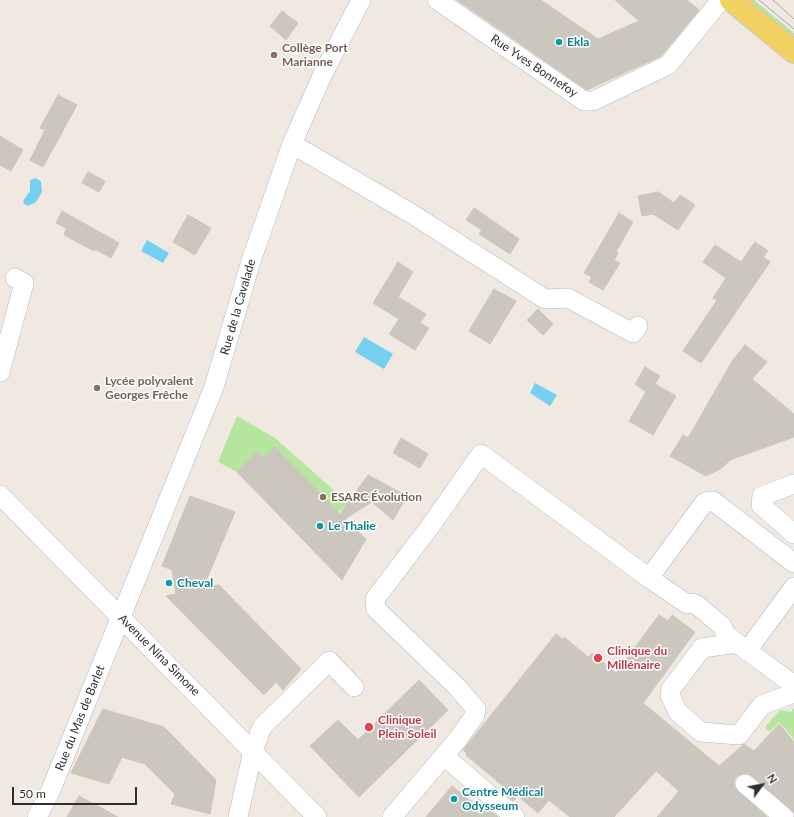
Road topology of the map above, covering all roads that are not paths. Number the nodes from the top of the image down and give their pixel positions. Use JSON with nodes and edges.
{"nodes":[{"id":1,"x":361,"y":0,"type":"edge"},
{"id":2,"x":437,"y":0,"type":"edge"},
{"id":3,"x":721,"y":0,"type":"edge"},
{"id":4,"x":731,"y":0,"type":"edge"},
{"id":5,"x":793,"y":52,"type":"edge"},
{"id":6,"x":292,"y":144,"type":"junction"},
{"id":7,"x":15,"y":278,"type":"dead end"},
{"id":8,"x":638,"y":326,"type":"dead end"},
{"id":9,"x":0,"y":372,"type":"edge"},
{"id":10,"x":794,"y":484,"type":"edge"},
{"id":11,"x":0,"y":495,"type":"edge"},
{"id":12,"x":794,"y":534,"type":"edge"},
{"id":13,"x":794,"y":563,"type":"edge"},
{"id":14,"x":649,"y":578,"type":"junction"},
{"id":15,"x":794,"y":587,"type":"edge"},
{"id":16,"x":121,"y":617,"type":"junction"},
{"id":17,"x":737,"y":643,"type":"junction"},
{"id":18,"x":794,"y":685,"type":"edge"},
{"id":19,"x":354,"y":687,"type":"dead end"},
{"id":20,"x":794,"y":693,"type":"edge"},
{"id":21,"x":253,"y":751,"type":"junction"},
{"id":22,"x":444,"y":756,"type":"junction"},
{"id":23,"x":745,"y":784,"type":"dead end"},
{"id":24,"x":37,"y":817,"type":"edge"},
{"id":25,"x":238,"y":817,"type":"edge"},
{"id":26,"x":317,"y":817,"type":"edge"},
{"id":27,"x":392,"y":817,"type":"edge"},
{"id":28,"x":514,"y":817,"type":"edge"},
{"id":29,"x":784,"y":817,"type":"edge"}],
"edges":[{"from":1,"to":6,"type":"street","name":"Rue de la Cavalade"},
{"from":2,"to":3,"type":"street","name":"Rue Yves Bonnefoy"},
{"from":4,"to":5,"type":"main road"},
{"from":6,"to":8,"type":"street"},
{"from":6,"to":16,"type":"street","name":"Rue de la Cavalade"},
{"from":7,"to":9,"type":"street"},
{"from":10,"to":12,"type":"street"},
{"from":11,"to":16,"type":"street","name":"Avenue Nina Simone"},
{"from":13,"to":14,"type":"street"},
{"from":14,"to":17,"type":"street"},
{"from":14,"to":22,"type":"street"},
{"from":15,"to":17,"type":"street"},
{"from":16,"to":21,"type":"street","name":"Avenue Nina Simone"},
{"from":16,"to":24,"type":"street","name":"Rue du Mas de Barlet"},
{"from":17,"to":18,"type":"street"},
{"from":17,"to":20,"type":"street"},
{"from":19,"to":21,"type":"street"},
{"from":21,"to":25,"type":"street"},
{"from":21,"to":26,"type":"street","name":"Avenue Nina Simone"},
{"from":22,"to":27,"type":"street"},
{"from":22,"to":28,"type":"street"},
{"from":23,"to":29,"type":"street"}]}
